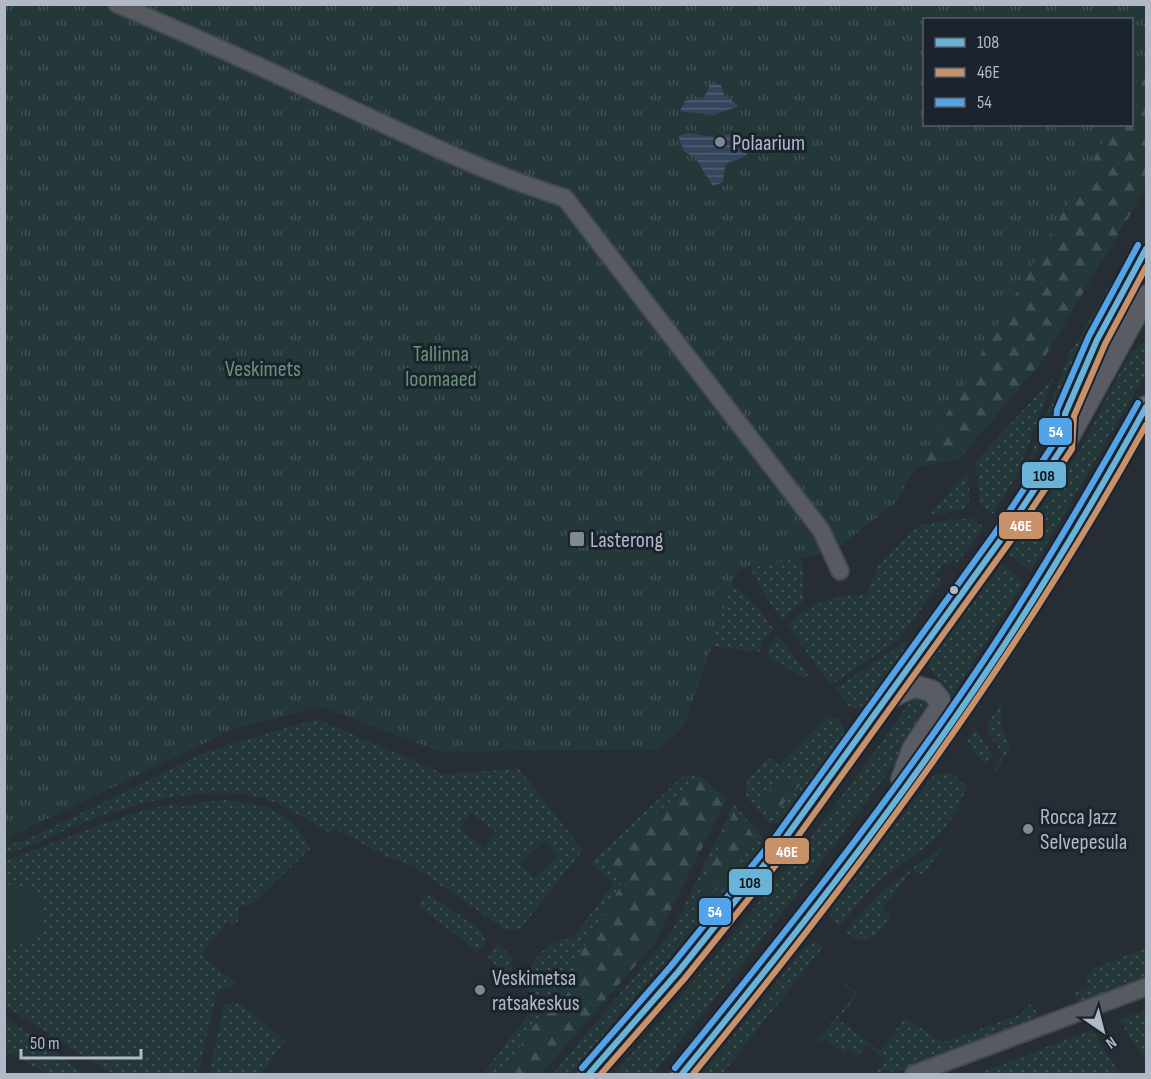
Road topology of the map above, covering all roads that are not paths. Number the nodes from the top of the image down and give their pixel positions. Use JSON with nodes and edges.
{"nodes":[{"id":1,"x":117,"y":4,"type":"edge"},
{"id":2,"x":1146,"y":296,"type":"edge"},
{"id":3,"x":1146,"y":328,"type":"edge"},
{"id":4,"x":1120,"y":343,"type":"junction"},
{"id":5,"x":1146,"y":407,"type":"edge"},
{"id":6,"x":1139,"y":426,"type":"edge"},
{"id":7,"x":840,"y":571,"type":"dead end"},
{"id":8,"x":888,"y":698,"type":"junction"},
{"id":9,"x":894,"y":802,"type":"junction"},
{"id":10,"x":1146,"y":987,"type":"edge"},
{"id":11,"x":686,"y":1072,"type":"edge"},
{"id":12,"x":589,"y":1074,"type":"edge"},
{"id":13,"x":914,"y":1074,"type":"edge"}],
"edges":[{"from":1,"to":7,"type":"street"},
{"from":2,"to":4,"type":"main road"},
{"from":3,"to":4,"type":"main road"},
{"from":4,"to":8,"type":"main road"},
{"from":5,"to":6,"type":"main road"},
{"from":6,"to":9,"type":"main road"},
{"from":8,"to":9,"type":"main road"},
{"from":8,"to":12,"type":"main road"},
{"from":9,"to":11,"type":"main road"},
{"from":10,"to":13,"type":"street"}]}
